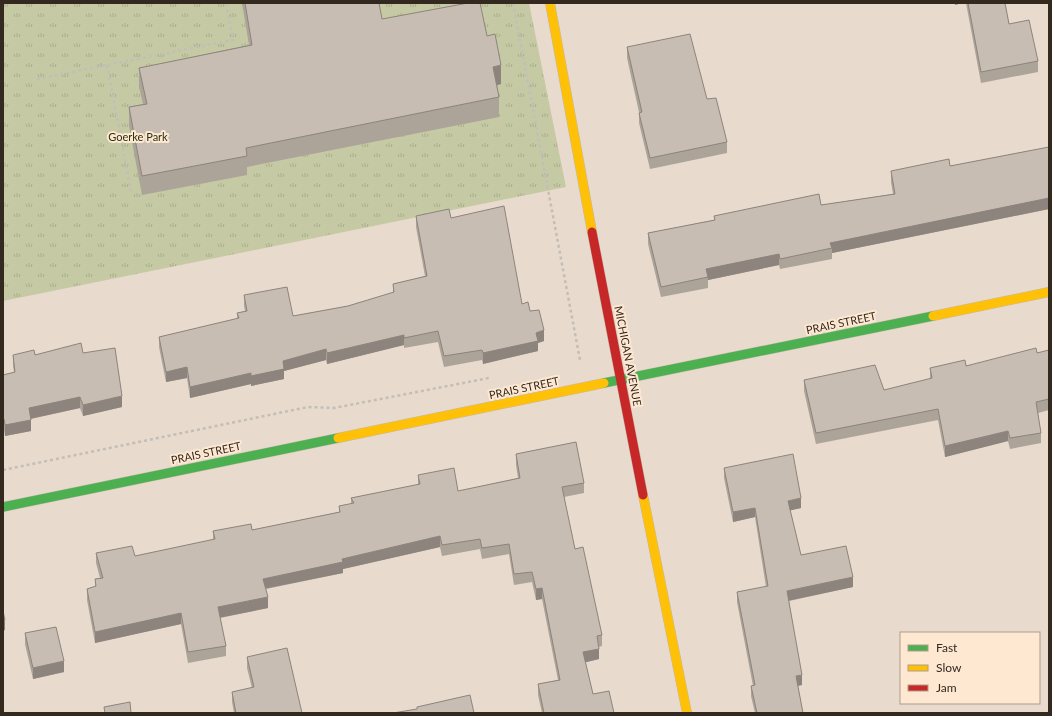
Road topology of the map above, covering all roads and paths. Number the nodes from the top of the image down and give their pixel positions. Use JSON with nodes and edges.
{"nodes":[{"id":1,"x":226,"y":3,"type":"edge"},
{"id":2,"x":513,"y":3,"type":"edge"},
{"id":3,"x":550,"y":3,"type":"edge"},
{"id":4,"x":107,"y":65,"type":"junction"},
{"id":5,"x":37,"y":79,"type":"dead end"},
{"id":6,"x":131,"y":191,"type":"dead end"},
{"id":7,"x":1049,"y":292,"type":"edge"},
{"id":8,"x":572,"y":362,"type":"dead end"},
{"id":9,"x":496,"y":377,"type":"dead end"},
{"id":10,"x":621,"y":380,"type":"junction"},
{"id":11,"x":3,"y":470,"type":"edge"},
{"id":12,"x":3,"y":507,"type":"edge"},
{"id":13,"x":687,"y":713,"type":"edge"}],
"edges":[{"from":1,"to":4,"type":"path"},
{"from":2,"to":8,"type":"path"},
{"from":3,"to":10,"type":"street","name":"MICHIGAN AVENUE"},
{"from":4,"to":5,"type":"path"},
{"from":4,"to":6,"type":"path"},
{"from":7,"to":10,"type":"street","name":"PRAIS STREET"},
{"from":9,"to":11,"type":"path"},
{"from":10,"to":12,"type":"street","name":"PRAIS STREET"},
{"from":10,"to":13,"type":"street","name":"MICHIGAN AVENUE"}]}
